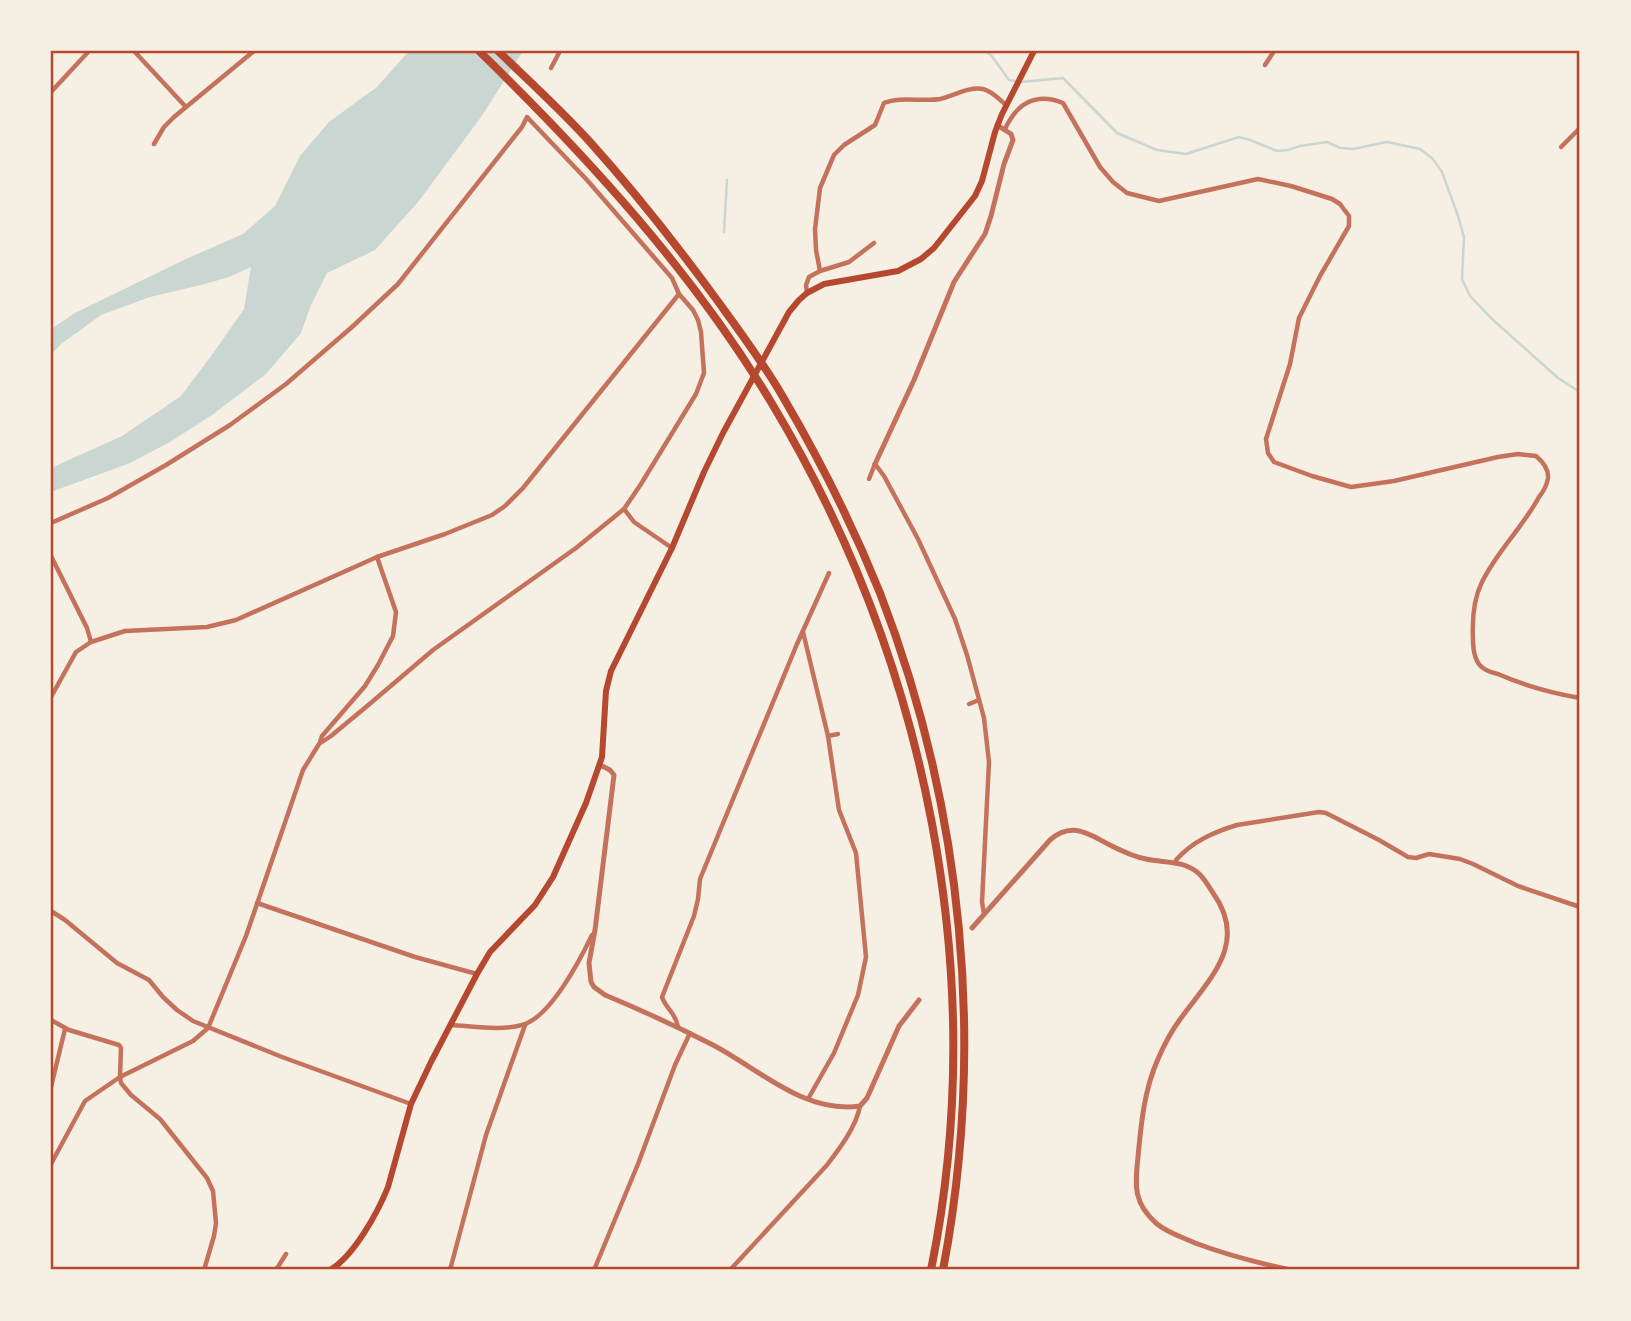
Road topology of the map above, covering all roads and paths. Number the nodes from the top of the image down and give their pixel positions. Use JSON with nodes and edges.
{"nodes":[{"id":1,"x":89,"y":51,"type":"edge"},
{"id":2,"x":134,"y":51,"type":"edge"},
{"id":3,"x":254,"y":51,"type":"edge"},
{"id":4,"x":479,"y":51,"type":"edge"},
{"id":5,"x":498,"y":51,"type":"edge"},
{"id":6,"x":560,"y":51,"type":"edge"},
{"id":7,"x":1034,"y":51,"type":"edge"},
{"id":8,"x":1273,"y":51,"type":"edge"},
{"id":9,"x":1265,"y":65,"type":"dead end"},
{"id":10,"x":551,"y":68,"type":"dead end"},
{"id":11,"x":51,"y":92,"type":"edge"},
{"id":12,"x":185,"y":106,"type":"junction"},
{"id":13,"x":1007,"y":106,"type":"junction"},
{"id":14,"x":997,"y":125,"type":"junction"},
{"id":15,"x":1005,"y":129,"type":"junction"},
{"id":16,"x":1580,"y":129,"type":"edge"},
{"id":17,"x":154,"y":144,"type":"dead end"},
{"id":18,"x":1561,"y":147,"type":"dead end"},
{"id":19,"x":874,"y":243,"type":"dead end"},
{"id":20,"x":820,"y":271,"type":"junction"},
{"id":21,"x":807,"y":293,"type":"junction"},
{"id":22,"x":679,"y":294,"type":"junction"},
{"id":23,"x":875,"y":464,"type":"junction"},
{"id":24,"x":869,"y":479,"type":"dead end"},
{"id":25,"x":624,"y":509,"type":"junction"},
{"id":26,"x":51,"y":523,"type":"edge"},
{"id":27,"x":673,"y":548,"type":"junction"},
{"id":28,"x":51,"y":556,"type":"edge"},
{"id":29,"x":377,"y":557,"type":"junction"},
{"id":30,"x":829,"y":573,"type":"dead end"},
{"id":31,"x":803,"y":631,"type":"junction"},
{"id":32,"x":91,"y":642,"type":"junction"},
{"id":33,"x":51,"y":697,"type":"edge"},
{"id":34,"x":1580,"y":698,"type":"edge"},
{"id":35,"x":979,"y":700,"type":"junction"},
{"id":36,"x":969,"y":704,"type":"dead end"},
{"id":37,"x":838,"y":734,"type":"dead end"},
{"id":38,"x":828,"y":736,"type":"junction"},
{"id":39,"x":319,"y":744,"type":"junction"},
{"id":40,"x":600,"y":765,"type":"junction"},
{"id":41,"x":1176,"y":863,"type":"junction"},
{"id":42,"x":257,"y":903,"type":"junction"},
{"id":43,"x":1580,"y":907,"type":"edge"},
{"id":44,"x":51,"y":911,"type":"edge"},
{"id":45,"x":984,"y":914,"type":"junction"},
{"id":46,"x":972,"y":928,"type":"dead end"},
{"id":47,"x":595,"y":930,"type":"junction"},
{"id":48,"x":477,"y":974,"type":"junction"},
{"id":49,"x":919,"y":1000,"type":"dead end"},
{"id":50,"x":51,"y":1020,"type":"edge"},
{"id":51,"x":451,"y":1025,"type":"junction"},
{"id":52,"x":525,"y":1025,"type":"junction"},
{"id":53,"x":678,"y":1027,"type":"junction"},
{"id":54,"x":208,"y":1028,"type":"junction"},
{"id":55,"x":65,"y":1029,"type":"junction"},
{"id":56,"x":690,"y":1033,"type":"junction"},
{"id":57,"x":120,"y":1077,"type":"junction"},
{"id":58,"x":51,"y":1087,"type":"edge"},
{"id":59,"x":808,"y":1099,"type":"junction"},
{"id":60,"x":411,"y":1104,"type":"junction"},
{"id":61,"x":860,"y":1106,"type":"junction"},
{"id":62,"x":51,"y":1164,"type":"edge"},
{"id":63,"x":286,"y":1254,"type":"dead end"},
{"id":64,"x":204,"y":1270,"type":"edge"},
{"id":65,"x":276,"y":1270,"type":"edge"},
{"id":66,"x":330,"y":1270,"type":"edge"},
{"id":67,"x":450,"y":1270,"type":"edge"},
{"id":68,"x":594,"y":1270,"type":"edge"},
{"id":69,"x":730,"y":1270,"type":"edge"},
{"id":70,"x":930,"y":1270,"type":"edge"},
{"id":71,"x":943,"y":1270,"type":"edge"},
{"id":72,"x":1291,"y":1270,"type":"edge"}],
"edges":[{"from":1,"to":11,"type":"street"},
{"from":2,"to":12,"type":"street"},
{"from":3,"to":12,"type":"street"},
{"from":4,"to":70,"type":"highway"},
{"from":5,"to":71,"type":"highway"},
{"from":6,"to":10,"type":"street"},
{"from":7,"to":13,"type":"main road"},
{"from":8,"to":9,"type":"street"},
{"from":12,"to":17,"type":"street"},
{"from":13,"to":14,"type":"main road"},
{"from":13,"to":20,"type":"street"},
{"from":14,"to":15,"type":"street"},
{"from":14,"to":21,"type":"main road"},
{"from":15,"to":23,"type":"street"},
{"from":15,"to":34,"type":"street"},
{"from":16,"to":18,"type":"street"},
{"from":19,"to":20,"type":"street"},
{"from":20,"to":21,"type":"street"},
{"from":21,"to":27,"type":"main road"},
{"from":22,"to":25,"type":"street"},
{"from":22,"to":26,"type":"street"},
{"from":22,"to":29,"type":"street"},
{"from":23,"to":24,"type":"street"},
{"from":23,"to":35,"type":"street"},
{"from":25,"to":27,"type":"street"},
{"from":25,"to":39,"type":"street"},
{"from":27,"to":40,"type":"main road"},
{"from":28,"to":32,"type":"street"},
{"from":29,"to":32,"type":"street"},
{"from":29,"to":39,"type":"street"},
{"from":30,"to":31,"type":"street"},
{"from":31,"to":38,"type":"street"},
{"from":31,"to":53,"type":"street"},
{"from":32,"to":33,"type":"street"},
{"from":35,"to":36,"type":"street"},
{"from":35,"to":45,"type":"street"},
{"from":37,"to":38,"type":"street"},
{"from":38,"to":59,"type":"street"},
{"from":39,"to":42,"type":"street"},
{"from":40,"to":47,"type":"street"},
{"from":40,"to":48,"type":"main road"},
{"from":41,"to":43,"type":"street"},
{"from":41,"to":45,"type":"street"},
{"from":41,"to":72,"type":"street"},
{"from":42,"to":48,"type":"street"},
{"from":42,"to":54,"type":"street"},
{"from":44,"to":54,"type":"street"},
{"from":45,"to":46,"type":"street"},
{"from":47,"to":52,"type":"street"},
{"from":47,"to":53,"type":"street"},
{"from":48,"to":51,"type":"main road"},
{"from":49,"to":61,"type":"street"},
{"from":50,"to":55,"type":"street"},
{"from":51,"to":52,"type":"street"},
{"from":51,"to":60,"type":"main road"},
{"from":52,"to":67,"type":"street"},
{"from":53,"to":56,"type":"street"},
{"from":54,"to":57,"type":"street"},
{"from":54,"to":60,"type":"street"},
{"from":55,"to":57,"type":"street"},
{"from":55,"to":58,"type":"street"},
{"from":56,"to":59,"type":"street"},
{"from":56,"to":68,"type":"street"},
{"from":57,"to":62,"type":"street"},
{"from":57,"to":64,"type":"street"},
{"from":59,"to":61,"type":"street"},
{"from":60,"to":66,"type":"main road"},
{"from":61,"to":69,"type":"street"},
{"from":63,"to":65,"type":"street"}]}
